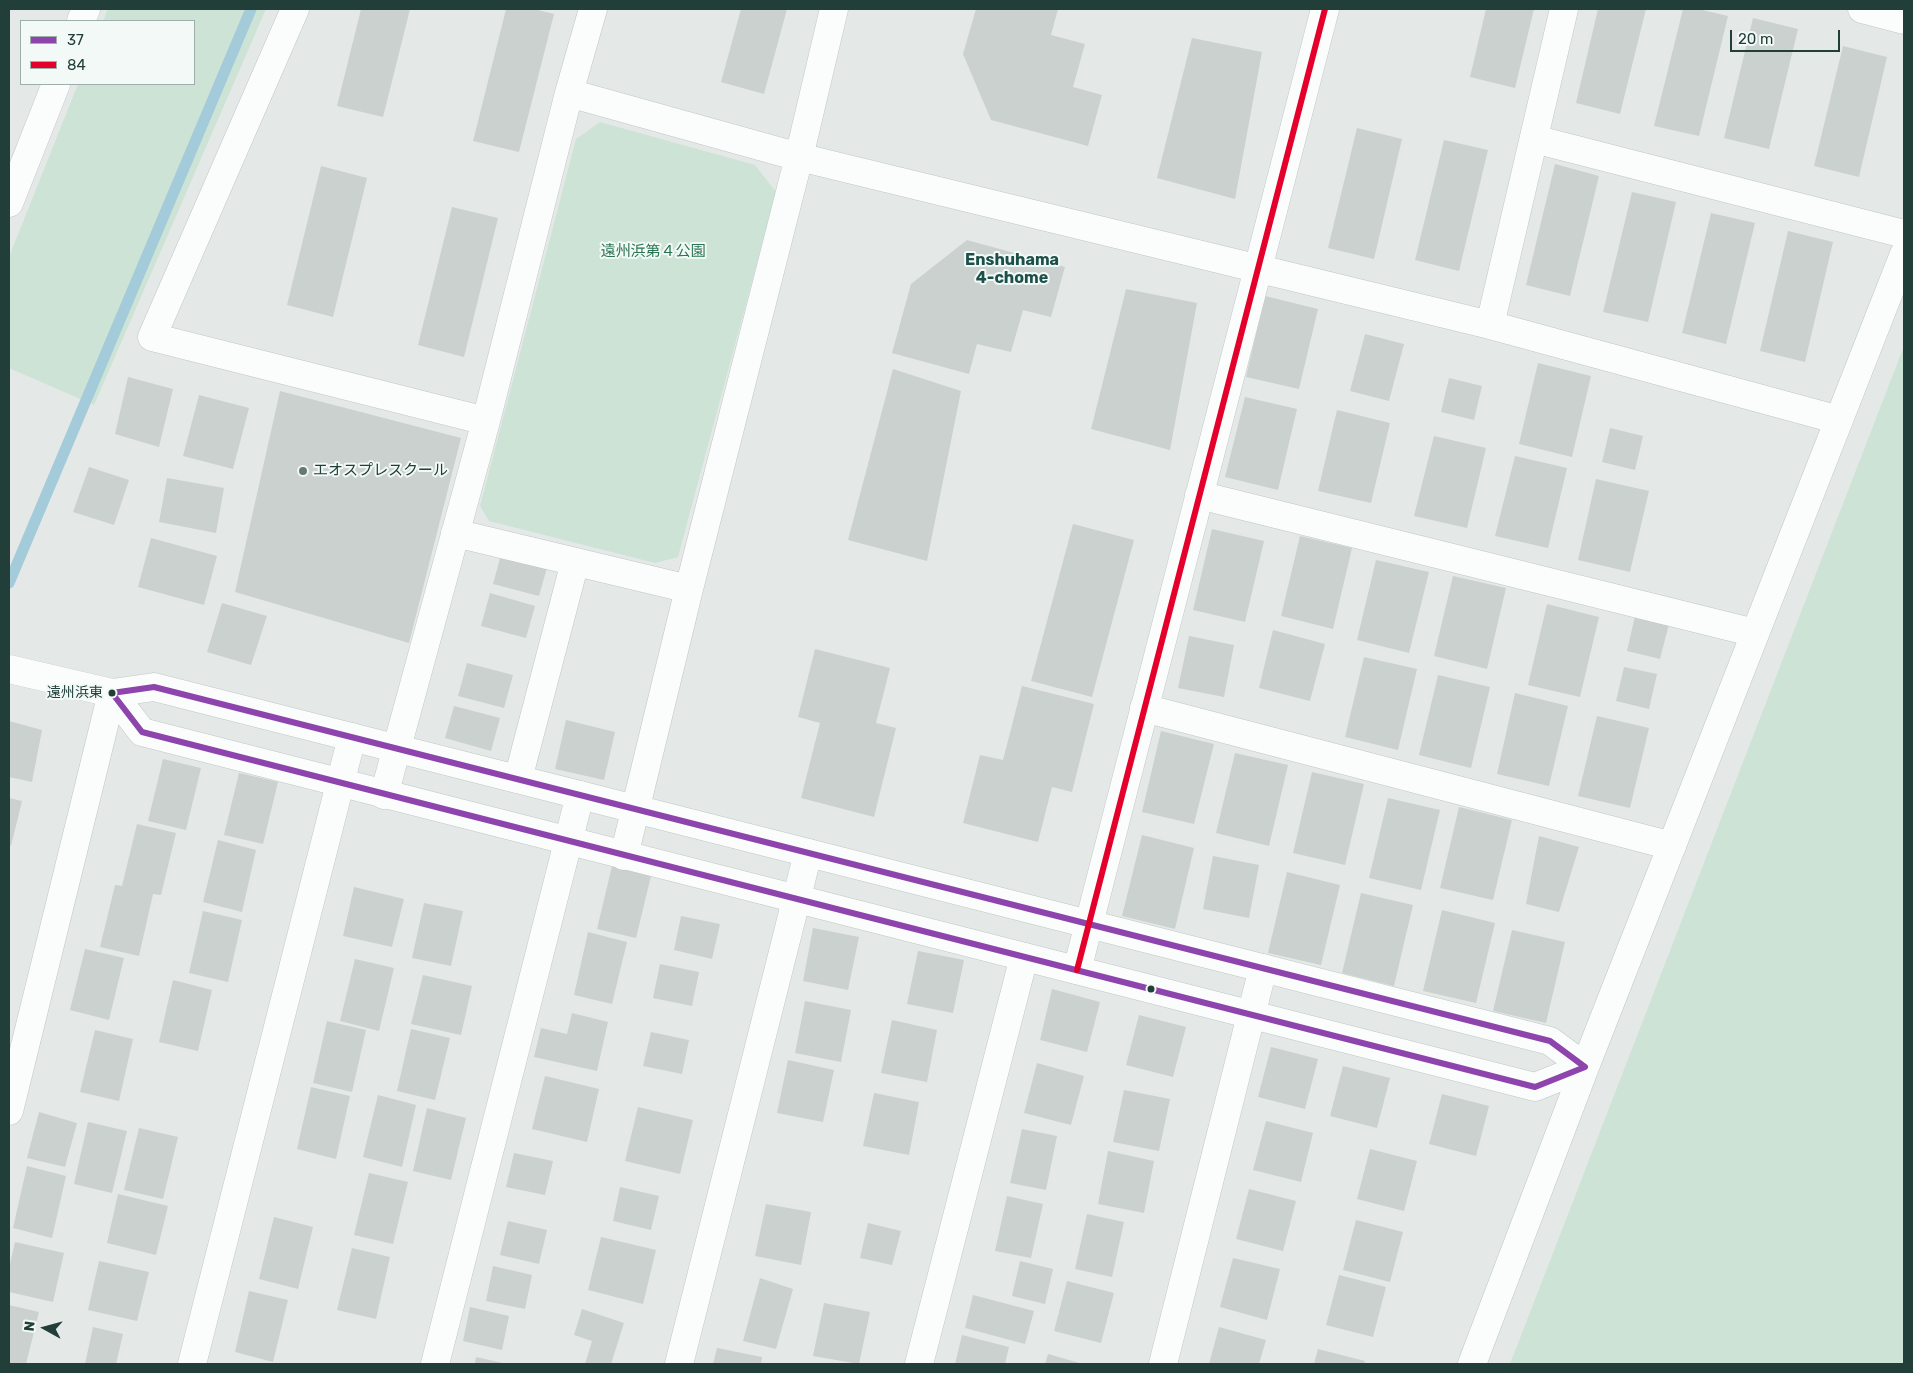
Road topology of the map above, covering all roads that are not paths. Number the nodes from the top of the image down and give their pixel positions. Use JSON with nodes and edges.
{"nodes":[{"id":1,"x":295,"y":9,"type":"edge"},
{"id":2,"x":593,"y":9,"type":"edge"},
{"id":3,"x":834,"y":9,"type":"edge"},
{"id":4,"x":1324,"y":9,"type":"edge"},
{"id":5,"x":1564,"y":9,"type":"edge"},
{"id":6,"x":1862,"y":9,"type":"edge"},
{"id":7,"x":1904,"y":20,"type":"edge"},
{"id":8,"x":56,"y":85,"type":"edge"},
{"id":9,"x":569,"y":93,"type":"junction"},
{"id":10,"x":1534,"y":139,"type":"junction"},
{"id":11,"x":799,"y":157,"type":"junction"},
{"id":12,"x":9,"y":204,"type":"edge"},
{"id":13,"x":1904,"y":234,"type":"edge"},
{"id":14,"x":1904,"y":254,"type":"edge"},
{"id":15,"x":1257,"y":268,"type":"junction"},
{"id":16,"x":1490,"y":325,"type":"junction"},
{"id":17,"x":1839,"y":420,"type":"junction"},
{"id":18,"x":486,"y":421,"type":"junction"},
{"id":19,"x":1199,"y":494,"type":"junction"},
{"id":20,"x":455,"y":533,"type":"junction"},
{"id":21,"x":574,"y":562,"type":"junction"},
{"id":22,"x":689,"y":588,"type":"junction"},
{"id":23,"x":1755,"y":633,"type":"junction"},
{"id":24,"x":9,"y":669,"type":"edge"},
{"id":25,"x":112,"y":693,"type":"junction"},
{"id":26,"x":1144,"y":708,"type":"junction"},
{"id":27,"x":352,"y":737,"type":"junction"},
{"id":28,"x":397,"y":749,"type":"junction"},
{"id":29,"x":518,"y":779,"type":"junction"},
{"id":30,"x":340,"y":784,"type":"junction"},
{"id":31,"x":384,"y":795,"type":"junction"},
{"id":32,"x":580,"y":795,"type":"junction"},
{"id":33,"x":635,"y":809,"type":"junction"},
{"id":34,"x":568,"y":841,"type":"junction"},
{"id":35,"x":1672,"y":846,"type":"junction"},
{"id":36,"x":808,"y":853,"type":"junction"},
{"id":37,"x":624,"y":856,"type":"junction"},
{"id":38,"x":796,"y":899,"type":"junction"},
{"id":39,"x":1088,"y":924,"type":"junction"},
{"id":40,"x":1024,"y":957,"type":"junction"},
{"id":41,"x":1263,"y":968,"type":"junction"},
{"id":42,"x":1076,"y":970,"type":"junction"},
{"id":43,"x":1253,"y":1015,"type":"junction"},
{"id":44,"x":1585,"y":1066,"type":"junction"},
{"id":45,"x":9,"y":1111,"type":"edge"},
{"id":46,"x":192,"y":1364,"type":"edge"},
{"id":47,"x":435,"y":1364,"type":"edge"},
{"id":48,"x":679,"y":1364,"type":"edge"},
{"id":49,"x":919,"y":1364,"type":"edge"},
{"id":50,"x":1164,"y":1364,"type":"edge"},
{"id":51,"x":1472,"y":1364,"type":"edge"}],
"edges":[{"from":1,"to":18,"type":"street"},
{"from":2,"to":9,"type":"street"},
{"from":3,"to":11,"type":"street"},
{"from":4,"to":15,"type":"street"},
{"from":5,"to":10,"type":"street"},
{"from":6,"to":7,"type":"street"},
{"from":8,"to":12,"type":"street"},
{"from":9,"to":11,"type":"street"},
{"from":9,"to":18,"type":"street"},
{"from":10,"to":13,"type":"street"},
{"from":10,"to":16,"type":"street"},
{"from":11,"to":15,"type":"street"},
{"from":11,"to":22,"type":"street"},
{"from":14,"to":17,"type":"street"},
{"from":15,"to":16,"type":"street"},
{"from":15,"to":19,"type":"street"},
{"from":16,"to":17,"type":"street"},
{"from":17,"to":23,"type":"street"},
{"from":18,"to":20,"type":"street"},
{"from":19,"to":23,"type":"street"},
{"from":19,"to":26,"type":"street"},
{"from":20,"to":21,"type":"street"},
{"from":20,"to":28,"type":"street"},
{"from":21,"to":22,"type":"street"},
{"from":21,"to":29,"type":"street"},
{"from":22,"to":33,"type":"street"},
{"from":23,"to":35,"type":"street"},
{"from":24,"to":25,"type":"street"},
{"from":25,"to":27,"type":"street"},
{"from":25,"to":30,"type":"street"},
{"from":25,"to":45,"type":"street"},
{"from":26,"to":35,"type":"street"},
{"from":26,"to":39,"type":"street"},
{"from":27,"to":28,"type":"street"},
{"from":27,"to":30,"type":"street"},
{"from":28,"to":29,"type":"street"},
{"from":28,"to":31,"type":"street"},
{"from":29,"to":32,"type":"street"},
{"from":30,"to":31,"type":"street"},
{"from":30,"to":46,"type":"street"},
{"from":31,"to":34,"type":"street"},
{"from":32,"to":33,"type":"street"},
{"from":32,"to":34,"type":"street"},
{"from":33,"to":36,"type":"street"},
{"from":33,"to":37,"type":"street"},
{"from":34,"to":37,"type":"street"},
{"from":34,"to":47,"type":"street"},
{"from":35,"to":44,"type":"street"},
{"from":36,"to":38,"type":"street"},
{"from":36,"to":39,"type":"street"},
{"from":37,"to":38,"type":"street"},
{"from":38,"to":40,"type":"street"},
{"from":38,"to":48,"type":"street"},
{"from":39,"to":41,"type":"street"},
{"from":39,"to":42,"type":"street"},
{"from":40,"to":42,"type":"street"},
{"from":40,"to":49,"type":"street"},
{"from":41,"to":43,"type":"street"},
{"from":41,"to":44,"type":"street"},
{"from":42,"to":43,"type":"street"},
{"from":43,"to":44,"type":"street"},
{"from":43,"to":50,"type":"street"},
{"from":44,"to":51,"type":"street"}]}
